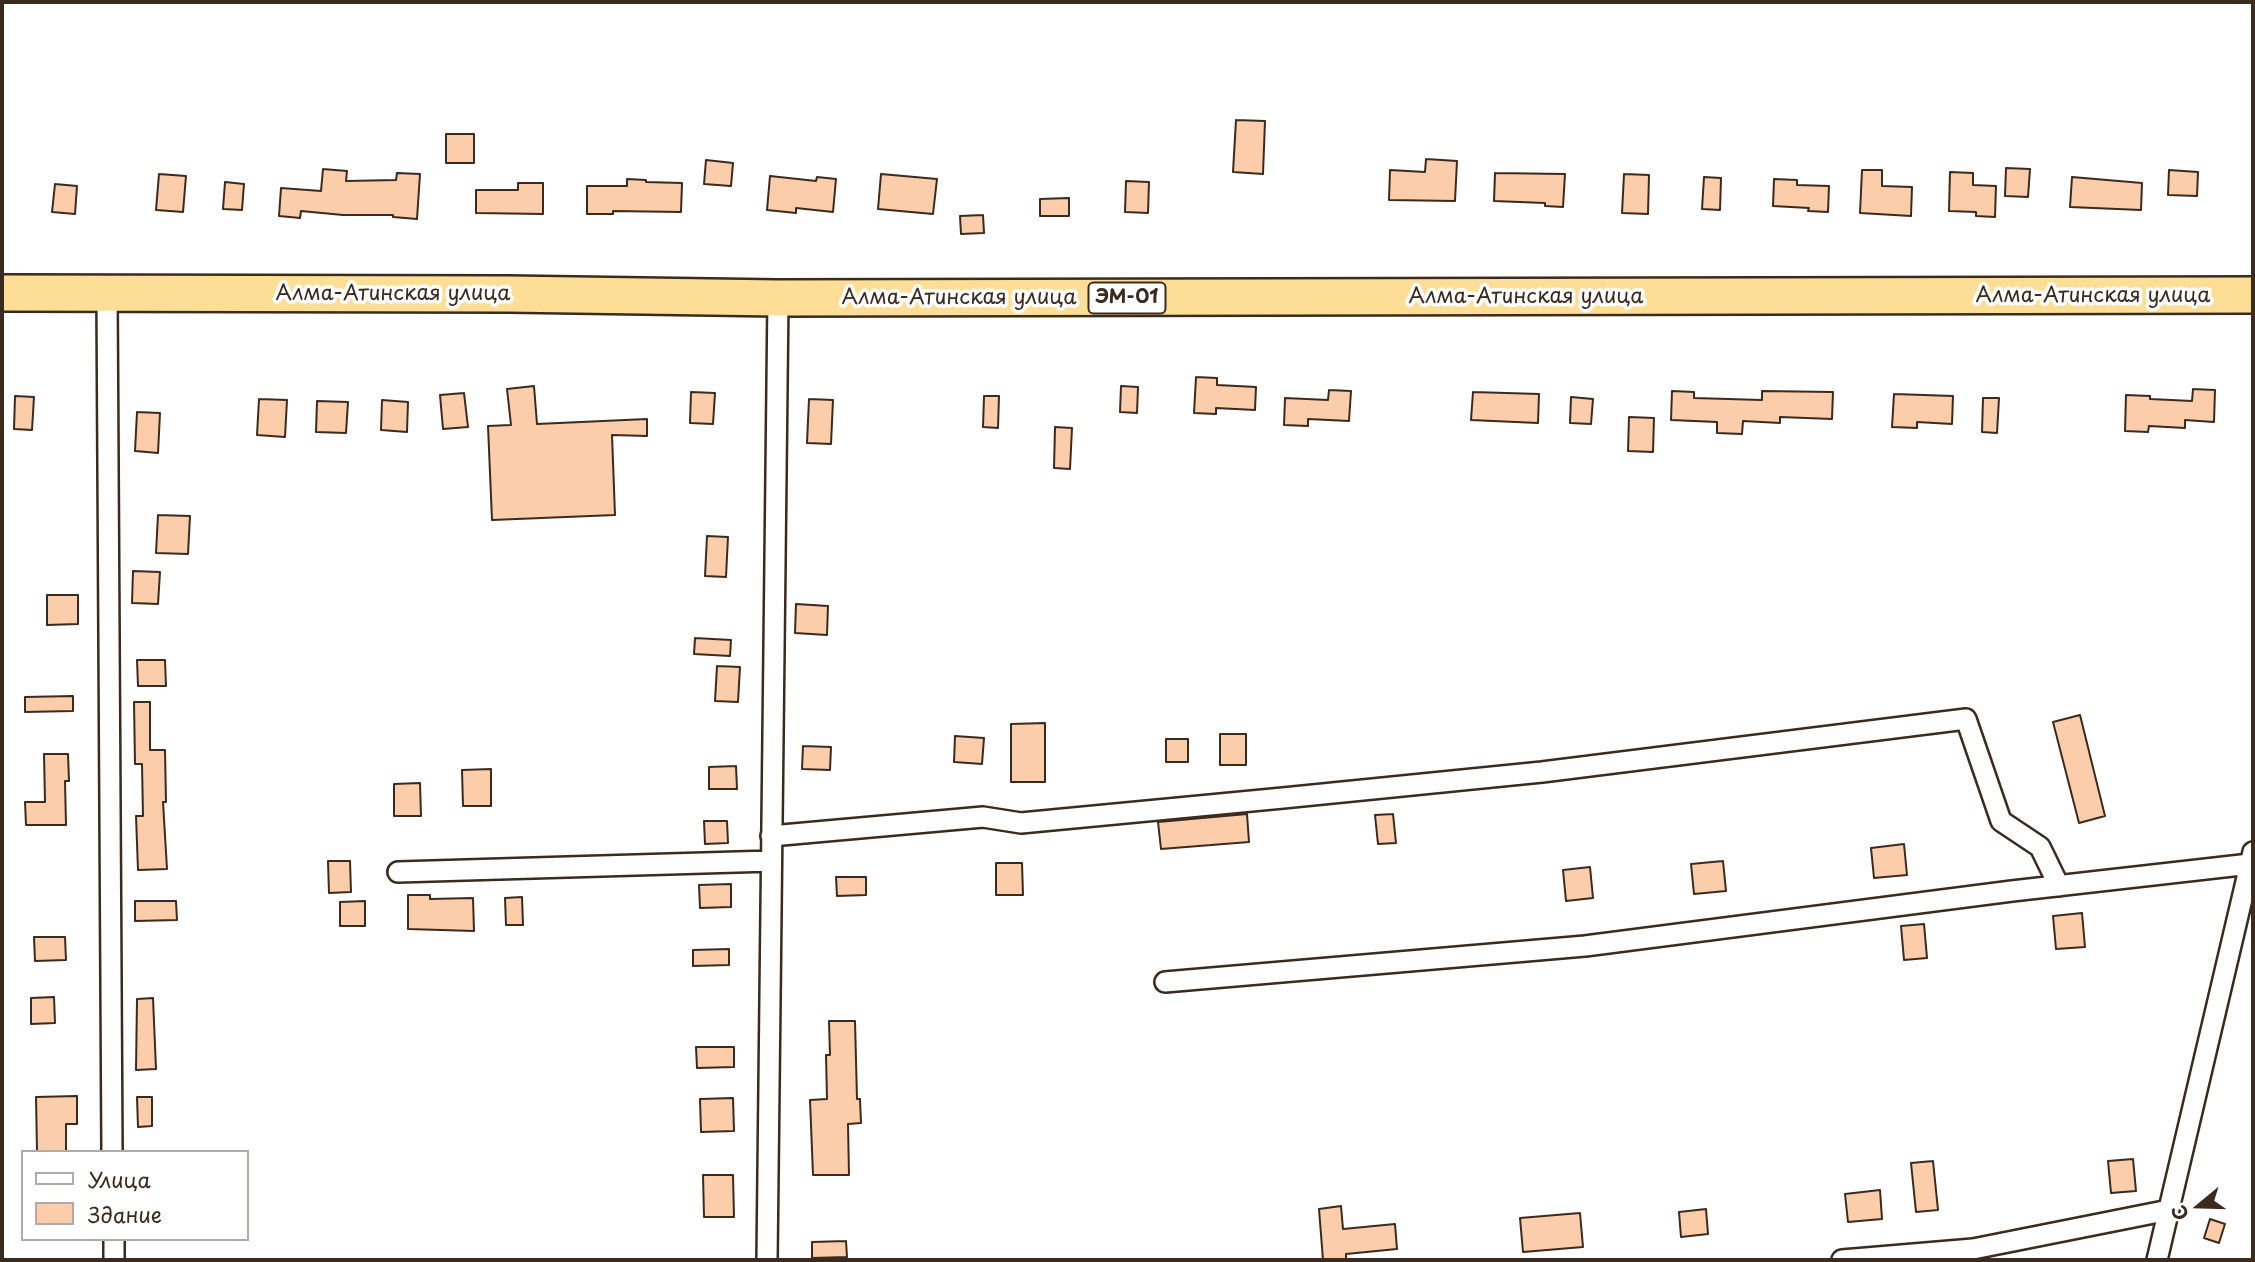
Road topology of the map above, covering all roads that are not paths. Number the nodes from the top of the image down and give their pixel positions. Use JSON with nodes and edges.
{"nodes":[{"id":1,"x":2,"y":293,"type":"edge"},
{"id":2,"x":107,"y":293,"type":"junction"},
{"id":3,"x":2253,"y":295,"type":"edge"},
{"id":4,"x":778,"y":298,"type":"junction"},
{"id":5,"x":771,"y":836,"type":"junction"},
{"id":6,"x":2252,"y":857,"type":"edge"},
{"id":7,"x":771,"y":861,"type":"junction"},
{"id":8,"x":398,"y":872,"type":"dead end"},
{"id":9,"x":2059,"y":886,"type":"junction"},
{"id":10,"x":1165,"y":982,"type":"dead end"},
{"id":11,"x":111,"y":1150,"type":"edge"},
{"id":12,"x":2169,"y":1210,"type":"junction"},
{"id":13,"x":114,"y":1241,"type":"edge"},
{"id":14,"x":114,"y":1260,"type":"edge"},
{"id":15,"x":767,"y":1260,"type":"edge"},
{"id":16,"x":1842,"y":1260,"type":"edge"},
{"id":17,"x":2157,"y":1260,"type":"edge"}],
"edges":[{"from":1,"to":2,"type":"highway","name":"Алма-Атинская улица","number":"ЭМ-01"},
{"from":2,"to":4,"type":"highway","name":"Алма-Атинская улица","number":"ЭМ-01"},
{"from":2,"to":11,"type":"street"},
{"from":3,"to":4,"type":"highway","name":"Алма-Атинская улица","number":"ЭМ-01"},
{"from":4,"to":5,"type":"street"},
{"from":5,"to":7,"type":"street"},
{"from":5,"to":9,"type":"street"},
{"from":6,"to":9,"type":"street"},
{"from":6,"to":12,"type":"street"},
{"from":7,"to":8,"type":"street"},
{"from":7,"to":15,"type":"street"},
{"from":9,"to":10,"type":"street"},
{"from":12,"to":16,"type":"street"},
{"from":12,"to":17,"type":"street"},
{"from":13,"to":14,"type":"street"}]}
